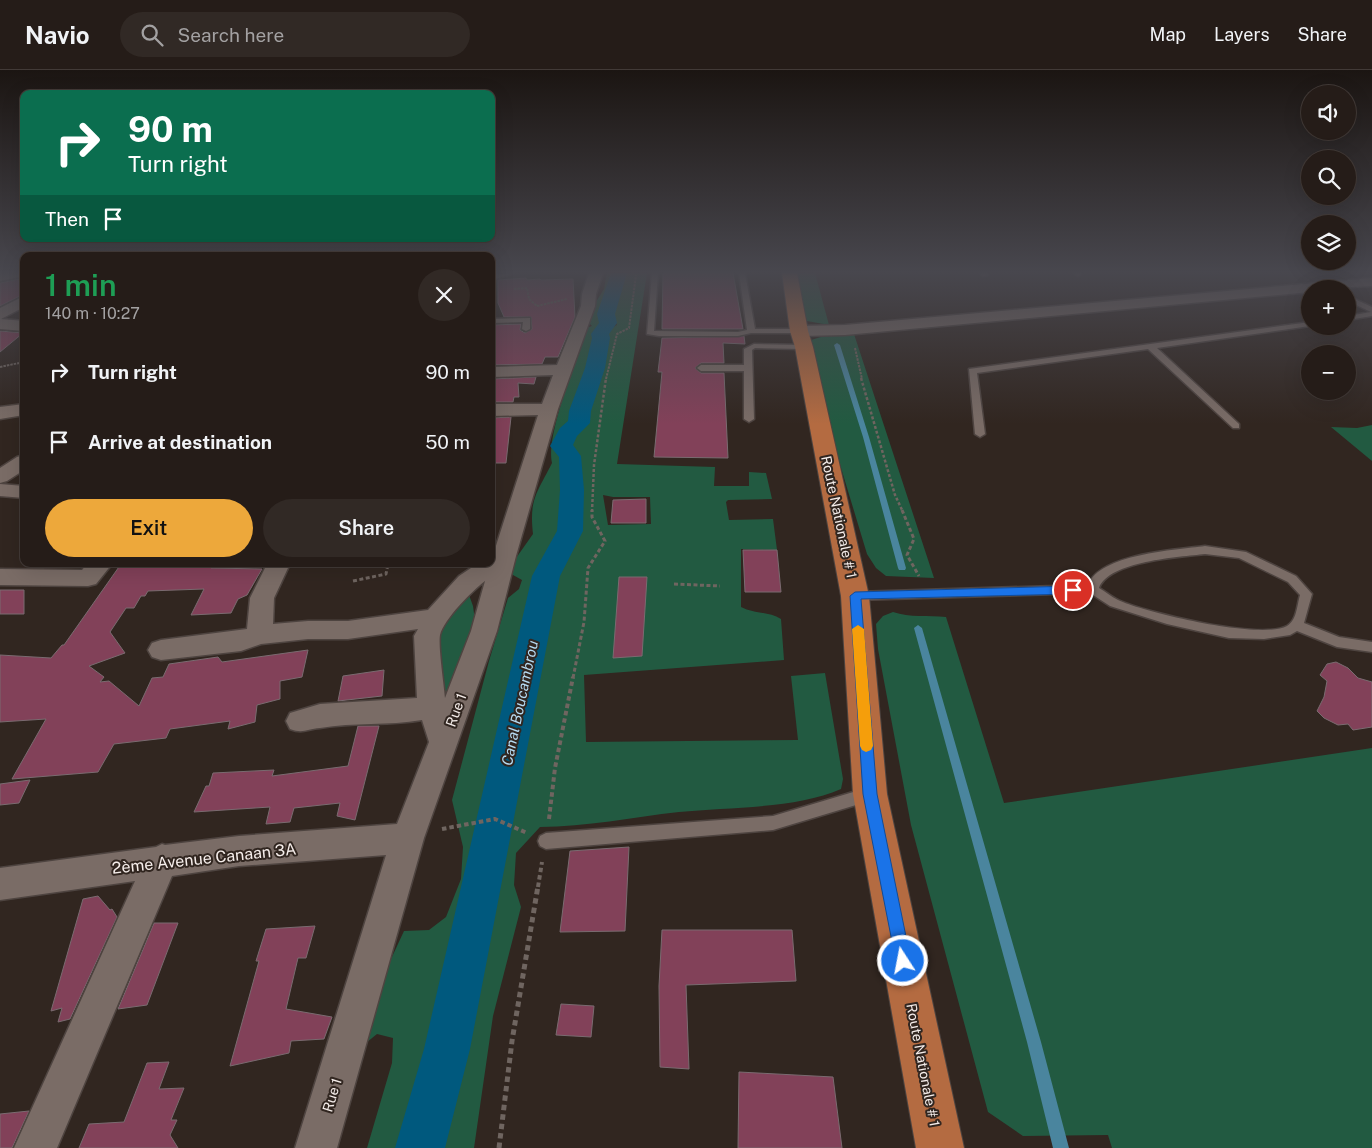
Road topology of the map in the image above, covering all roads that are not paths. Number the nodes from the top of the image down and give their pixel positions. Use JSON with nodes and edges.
{"nodes":[{"id":1,"x":527,"y":323,"type":"edge"},
{"id":2,"x":582,"y":323,"type":"edge"},
{"id":3,"x":651,"y":323,"type":"edge"},
{"id":4,"x":750,"y":323,"type":"edge"},
{"id":5,"x":798,"y":323,"type":"edge"},
{"id":6,"x":922,"y":323,"type":"edge"},
{"id":7,"x":0,"y":324,"type":"edge"},
{"id":8,"x":1301,"y":325,"type":"edge"},
{"id":9,"x":20,"y":326,"type":"edge"},
{"id":10,"x":526,"y":329,"type":"dead end"},
{"id":11,"x":751,"y":331,"type":"junction"},
{"id":12,"x":801,"y":339,"type":"junction"},
{"id":13,"x":1151,"y":346,"type":"junction"},
{"id":14,"x":701,"y":368,"type":"dead end"},
{"id":15,"x":749,"y":368,"type":"junction"},
{"id":16,"x":564,"y":370,"type":"junction"},
{"id":17,"x":495,"y":372,"type":"edge"},
{"id":18,"x":549,"y":409,"type":"junction"},
{"id":19,"x":20,"y":410,"type":"edge"},
{"id":20,"x":495,"y":410,"type":"edge"},
{"id":21,"x":0,"y":412,"type":"edge"},
{"id":22,"x":749,"y":419,"type":"dead end"},
{"id":23,"x":1236,"y":426,"type":"dead end"},
{"id":24,"x":980,"y":434,"type":"dead end"},
{"id":25,"x":20,"y":464,"type":"edge"},
{"id":26,"x":0,"y":477,"type":"edge"},
{"id":27,"x":0,"y":490,"type":"edge"},
{"id":28,"x":20,"y":492,"type":"edge"},
{"id":29,"x":504,"y":556,"type":"junction"},
{"id":30,"x":495,"y":562,"type":"edge"},
{"id":31,"x":97,"y":567,"type":"edge"},
{"id":32,"x":489,"y":567,"type":"edge"},
{"id":33,"x":276,"y":568,"type":"dead end"},
{"id":34,"x":0,"y":577,"type":"edge"},
{"id":35,"x":1092,"y":589,"type":"junction"},
{"id":36,"x":855,"y":596,"type":"junction"},
{"id":37,"x":435,"y":619,"type":"junction"},
{"id":38,"x":1296,"y":625,"type":"junction"},
{"id":39,"x":260,"y":635,"type":"junction"},
{"id":40,"x":1372,"y":646,"type":"edge"},
{"id":41,"x":161,"y":650,"type":"dead end"},
{"id":42,"x":432,"y":707,"type":"junction"},
{"id":43,"x":300,"y":721,"type":"dead end"},
{"id":44,"x":444,"y":744,"type":"junction"},
{"id":45,"x":870,"y":794,"type":"junction"},
{"id":46,"x":408,"y":838,"type":"junction"},
{"id":47,"x":546,"y":842,"type":"road end"},
{"id":48,"x":162,"y":860,"type":"junction"},
{"id":49,"x":0,"y":884,"type":"edge"},
{"id":50,"x":35,"y":1148,"type":"edge"},
{"id":51,"x":316,"y":1148,"type":"edge"},
{"id":52,"x":940,"y":1148,"type":"edge"}],
"edges":[{"from":1,"to":10,"type":"lane"},
{"from":2,"to":16,"type":"street","name":"Rue 1"},
{"from":3,"to":11,"type":"lane"},
{"from":4,"to":11,"type":"lane"},
{"from":5,"to":12,"type":"main road","name":"Route Nationale # 1"},
{"from":6,"to":12,"type":"street"},
{"from":7,"to":9,"type":"street"},
{"from":8,"to":13,"type":"lane"},
{"from":11,"to":12,"type":"lane"},
{"from":12,"to":15,"type":"lane"},
{"from":12,"to":36,"type":"main road","name":"Route Nationale # 1"},
{"from":13,"to":23,"type":"lane"},
{"from":13,"to":24,"type":"lane"},
{"from":14,"to":15,"type":"lane"},
{"from":15,"to":22,"type":"lane"},
{"from":16,"to":17,"type":"street"},
{"from":16,"to":18,"type":"street","name":"Rue 1"},
{"from":18,"to":20,"type":"street"},
{"from":18,"to":29,"type":"street","name":"Rue 1"},
{"from":19,"to":21,"type":"street"},
{"from":25,"to":26,"type":"street"},
{"from":27,"to":28,"type":"street"},
{"from":29,"to":30,"type":"street"},
{"from":29,"to":44,"type":"street","name":"Rue 1"},
{"from":31,"to":34,"type":"street"},
{"from":32,"to":37,"type":"street"},
{"from":33,"to":39,"type":"street"},
{"from":35,"to":36,"type":"lane"},
{"from":35,"to":38,"type":"lane"},
{"from":35,"to":38,"type":"lane"},
{"from":36,"to":45,"type":"main road","name":"Route Nationale # 1"},
{"from":37,"to":39,"type":"street"},
{"from":37,"to":42,"type":"street"},
{"from":38,"to":40,"type":"lane"},
{"from":39,"to":41,"type":"street"},
{"from":42,"to":43,"type":"street"},
{"from":42,"to":44,"type":"street"},
{"from":44,"to":46,"type":"street","name":"Rue 1"},
{"from":45,"to":47,"type":"lane"},
{"from":45,"to":52,"type":"main road","name":"Route Nationale # 1"},
{"from":46,"to":48,"type":"street","name":"2ème Avenue Canaan 3A"},
{"from":46,"to":51,"type":"street","name":"Rue 1"},
{"from":48,"to":49,"type":"street","name":"2ème Avenue Canaan 3A"},
{"from":48,"to":50,"type":"street"}]}
